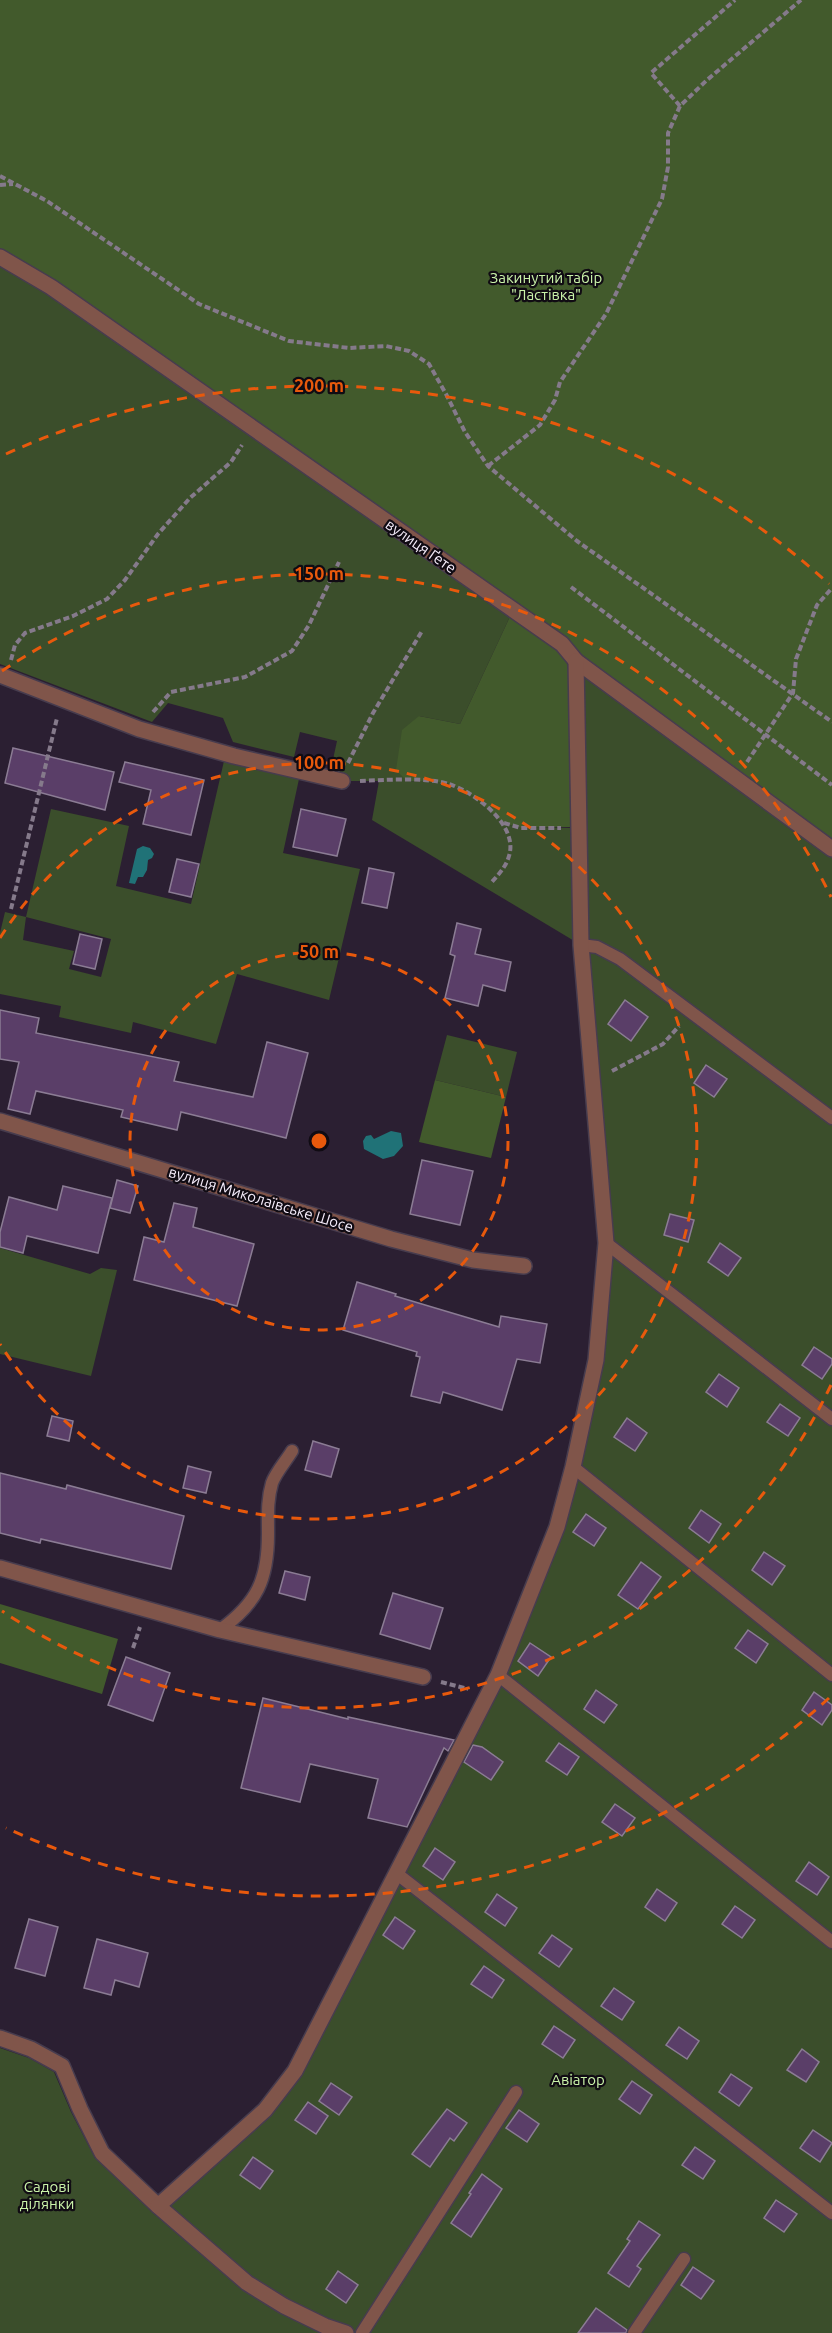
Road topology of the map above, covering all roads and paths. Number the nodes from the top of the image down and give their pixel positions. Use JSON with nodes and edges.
{"nodes":[{"id":1,"x":735,"y":0,"type":"edge"},
{"id":2,"x":801,"y":0,"type":"edge"},
{"id":3,"x":680,"y":106,"type":"junction"},
{"id":4,"x":0,"y":176,"type":"edge"},
{"id":5,"x":14,"y":184,"type":"junction"},
{"id":6,"x":0,"y":185,"type":"edge"},
{"id":7,"x":0,"y":257,"type":"edge"},
{"id":8,"x":251,"y":428,"type":"junction"},
{"id":9,"x":488,"y":466,"type":"junction"},
{"id":10,"x":339,"y":562,"type":"dead end"},
{"id":11,"x":571,"y":587,"type":"dead end"},
{"id":12,"x":832,"y":588,"type":"edge"},
{"id":13,"x":422,"y":631,"type":"dead end"},
{"id":14,"x":576,"y":661,"type":"junction"},
{"id":15,"x":3,"y":676,"type":"edge"},
{"id":16,"x":793,"y":693,"type":"junction"},
{"id":17,"x":61,"y":700,"type":"junction"},
{"id":18,"x":832,"y":722,"type":"edge"},
{"id":19,"x":139,"y":729,"type":"junction"},
{"id":20,"x":765,"y":734,"type":"junction"},
{"id":21,"x":736,"y":778,"type":"junction"},
{"id":22,"x":342,"y":781,"type":"junction"},
{"id":23,"x":832,"y":784,"type":"edge"},
{"id":24,"x":503,"y":823,"type":"junction"},
{"id":25,"x":579,"y":828,"type":"junction"},
{"id":26,"x":832,"y":849,"type":"edge"},
{"id":27,"x":491,"y":883,"type":"dead end"},
{"id":28,"x":11,"y":909,"type":"dead end"},
{"id":29,"x":581,"y":945,"type":"junction"},
{"id":30,"x":692,"y":1011,"type":"junction"},
{"id":31,"x":594,"y":1102,"type":"junction"},
{"id":32,"x":832,"y":1118,"type":"edge"},
{"id":33,"x":0,"y":1121,"type":"edge"},
{"id":34,"x":606,"y":1243,"type":"junction"},
{"id":35,"x":524,"y":1266,"type":"dead end"},
{"id":36,"x":832,"y":1419,"type":"edge"},
{"id":37,"x":292,"y":1451,"type":"dead end"},
{"id":38,"x":573,"y":1467,"type":"junction"},
{"id":39,"x":0,"y":1568,"type":"edge"},
{"id":40,"x":220,"y":1630,"type":"junction"},
{"id":41,"x":832,"y":1675,"type":"edge"},
{"id":42,"x":498,"y":1676,"type":"junction"},
{"id":43,"x":423,"y":1677,"type":"joint"},
{"id":44,"x":489,"y":1694,"type":"junction"},
{"id":45,"x":396,"y":1873,"type":"junction"},
{"id":46,"x":832,"y":1942,"type":"edge"},
{"id":47,"x":0,"y":2038,"type":"edge"},
{"id":48,"x":516,"y":2092,"type":"dead end"},
{"id":49,"x":158,"y":2206,"type":"junction"},
{"id":50,"x":832,"y":2213,"type":"edge"},
{"id":51,"x":684,"y":2259,"type":"dead end"},
{"id":52,"x":346,"y":2333,"type":"edge"},
{"id":53,"x":362,"y":2333,"type":"edge"},
{"id":54,"x":634,"y":2333,"type":"edge"}],
"edges":[{"from":1,"to":3,"type":"path"},
{"from":2,"to":3,"type":"path"},
{"from":3,"to":9,"type":"path"},
{"from":4,"to":5,"type":"path"},
{"from":5,"to":6,"type":"path"},
{"from":5,"to":9,"type":"path"},
{"from":7,"to":8,"type":"street","name":"вулиця Ґете"},
{"from":8,"to":14,"type":"street","name":"вулиця Ґете"},
{"from":8,"to":15,"type":"path"},
{"from":9,"to":16,"type":"path"},
{"from":10,"to":19,"type":"path"},
{"from":11,"to":20,"type":"path"},
{"from":12,"to":16,"type":"path"},
{"from":13,"to":22,"type":"path"},
{"from":14,"to":21,"type":"street","name":"вулиця Ґете"},
{"from":14,"to":25,"type":"street"},
{"from":15,"to":17,"type":"street"},
{"from":16,"to":18,"type":"path"},
{"from":16,"to":20,"type":"path"},
{"from":17,"to":19,"type":"street"},
{"from":17,"to":28,"type":"path"},
{"from":19,"to":22,"type":"street"},
{"from":20,"to":21,"type":"path"},
{"from":20,"to":23,"type":"path"},
{"from":21,"to":26,"type":"street","name":"вулиця Ґете"},
{"from":22,"to":24,"type":"path"},
{"from":24,"to":25,"type":"path"},
{"from":24,"to":27,"type":"path"},
{"from":25,"to":29,"type":"street"},
{"from":29,"to":30,"type":"lane"},
{"from":29,"to":31,"type":"street"},
{"from":30,"to":31,"type":"path"},
{"from":30,"to":32,"type":"lane"},
{"from":31,"to":34,"type":"street"},
{"from":33,"to":35,"type":"street","name":"вулиця Миколаївське Шосе"},
{"from":34,"to":36,"type":"lane"},
{"from":34,"to":38,"type":"street"},
{"from":37,"to":40,"type":"lane"},
{"from":38,"to":41,"type":"lane"},
{"from":38,"to":42,"type":"street"},
{"from":39,"to":40,"type":"street"},
{"from":40,"to":43,"type":"street"},
{"from":42,"to":44,"type":"street"},
{"from":42,"to":46,"type":"lane"},
{"from":43,"to":44,"type":"path"},
{"from":44,"to":45,"type":"street"},
{"from":45,"to":49,"type":"street"},
{"from":45,"to":50,"type":"lane"},
{"from":47,"to":49,"type":"street"},
{"from":48,"to":53,"type":"lane"},
{"from":49,"to":52,"type":"street"},
{"from":51,"to":54,"type":"lane"}]}
